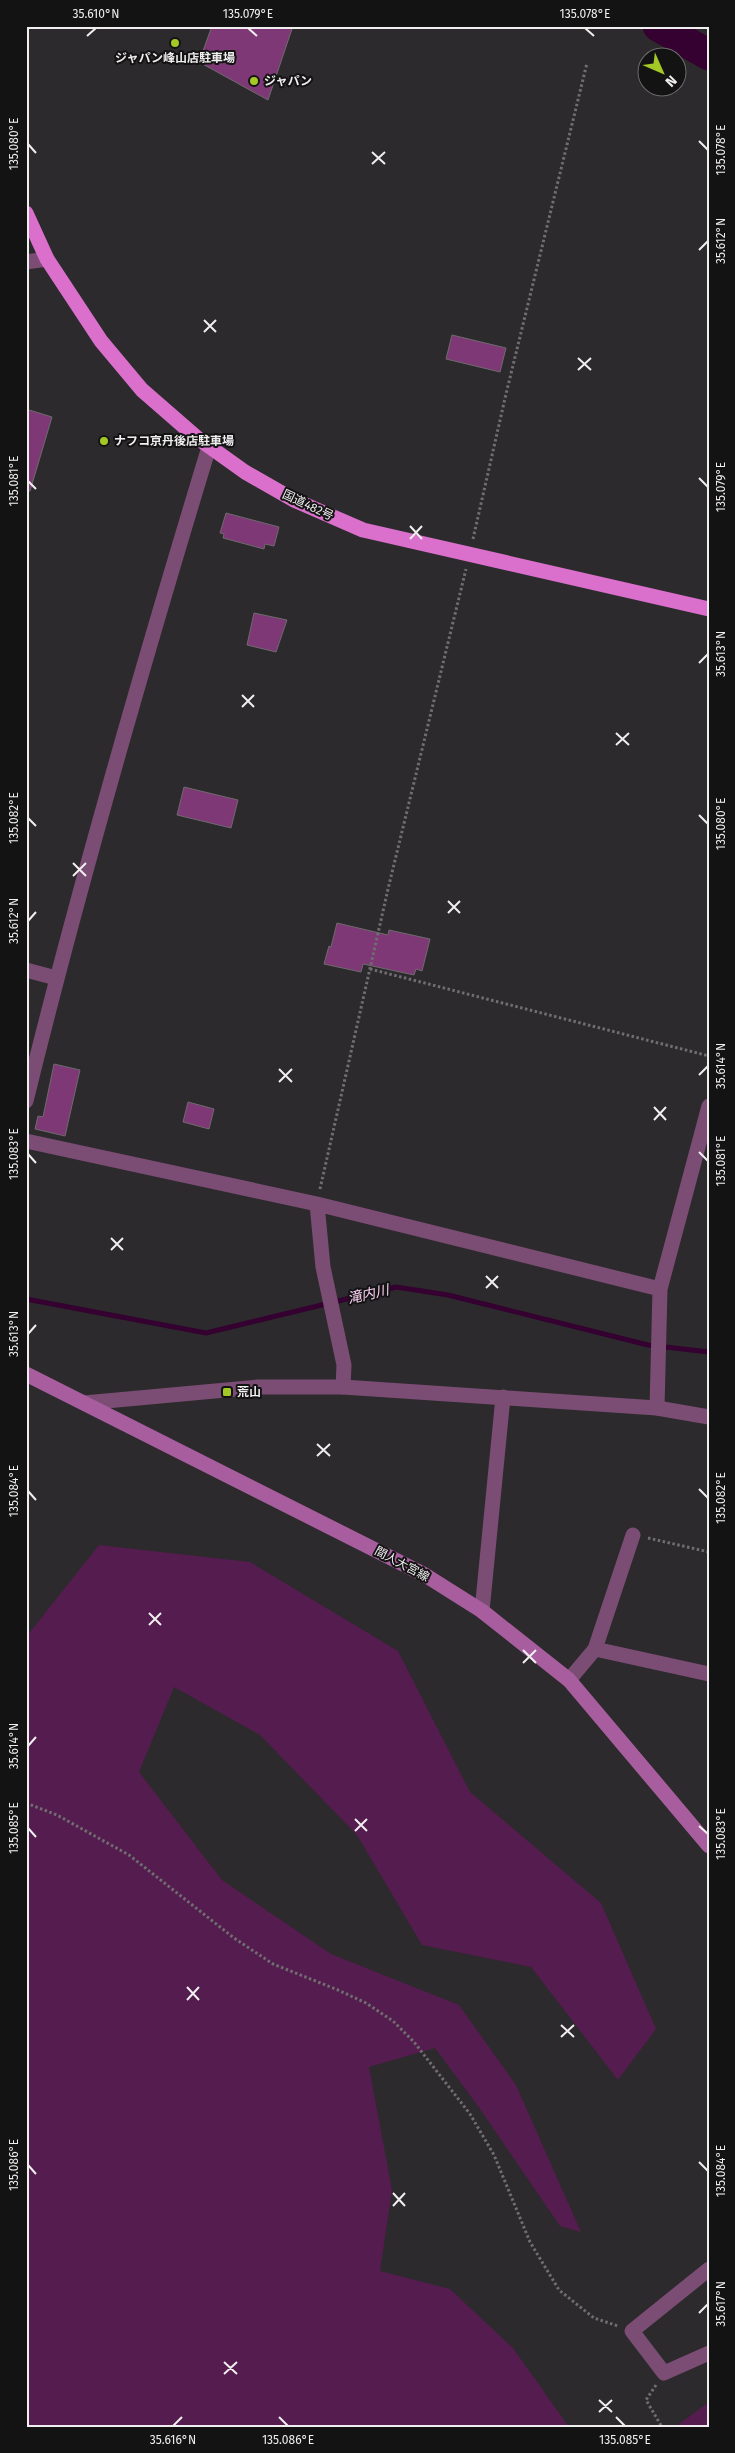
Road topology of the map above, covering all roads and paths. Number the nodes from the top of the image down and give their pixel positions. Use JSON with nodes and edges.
{"nodes":[{"id":1,"x":587,"y":63,"type":"dead end"},
{"id":2,"x":26,"y":212,"type":"edge"},
{"id":3,"x":47,"y":259,"type":"junction"},
{"id":4,"x":26,"y":262,"type":"edge"},
{"id":5,"x":209,"y":447,"type":"junction"},
{"id":6,"x":470,"y":556,"type":"junction"},
{"id":7,"x":709,"y":609,"type":"edge"},
{"id":8,"x":370,"y":969,"type":"junction"},
{"id":9,"x":26,"y":970,"type":"edge"},
{"id":10,"x":56,"y":978,"type":"junction"},
{"id":11,"x":709,"y":1056,"type":"edge"},
{"id":12,"x":26,"y":1101,"type":"edge"},
{"id":13,"x":709,"y":1106,"type":"edge"},
{"id":14,"x":26,"y":1141,"type":"edge"},
{"id":15,"x":317,"y":1204,"type":"junction"},
{"id":16,"x":660,"y":1289,"type":"junction"},
{"id":17,"x":26,"y":1374,"type":"edge"},
{"id":18,"x":343,"y":1387,"type":"junction"},
{"id":19,"x":503,"y":1397,"type":"junction"},
{"id":20,"x":84,"y":1403,"type":"junction"},
{"id":21,"x":657,"y":1408,"type":"junction"},
{"id":22,"x":709,"y":1417,"type":"edge"},
{"id":23,"x":632,"y":1535,"type":"joint"},
{"id":24,"x":709,"y":1552,"type":"edge"},
{"id":25,"x":482,"y":1611,"type":"junction"},
{"id":26,"x":594,"y":1649,"type":"junction"},
{"id":27,"x":709,"y":1674,"type":"edge"},
{"id":28,"x":569,"y":1680,"type":"junction"},
{"id":29,"x":26,"y":1803,"type":"edge"},
{"id":30,"x":709,"y":1846,"type":"edge"},
{"id":31,"x":709,"y":2269,"type":"edge"},
{"id":32,"x":632,"y":2331,"type":"junction"},
{"id":33,"x":709,"y":2353,"type":"edge"},
{"id":34,"x":664,"y":2373,"type":"junction"},
{"id":35,"x":662,"y":2427,"type":"edge"}],
"edges":[{"from":1,"to":6,"type":"path"},
{"from":2,"to":3,"type":"highway","name":"国道482号"},
{"from":3,"to":4,"type":"street"},
{"from":3,"to":5,"type":"highway","name":"国道482号"},
{"from":5,"to":6,"type":"highway","name":"国道482号"},
{"from":5,"to":10,"type":"street"},
{"from":6,"to":7,"type":"highway","name":"国道482号"},
{"from":6,"to":8,"type":"path"},
{"from":8,"to":11,"type":"path"},
{"from":8,"to":15,"type":"path"},
{"from":9,"to":10,"type":"street"},
{"from":10,"to":12,"type":"street"},
{"from":13,"to":16,"type":"street"},
{"from":14,"to":15,"type":"street"},
{"from":15,"to":16,"type":"street"},
{"from":15,"to":18,"type":"street"},
{"from":16,"to":21,"type":"street"},
{"from":17,"to":20,"type":"main road","name":"間人大宮線"},
{"from":18,"to":19,"type":"street"},
{"from":18,"to":20,"type":"street"},
{"from":19,"to":21,"type":"street"},
{"from":19,"to":25,"type":"street"},
{"from":20,"to":25,"type":"main road","name":"間人大宮線"},
{"from":21,"to":22,"type":"street"},
{"from":23,"to":24,"type":"path"},
{"from":23,"to":26,"type":"street"},
{"from":25,"to":28,"type":"main road","name":"間人大宮線"},
{"from":26,"to":27,"type":"street"},
{"from":26,"to":28,"type":"street"},
{"from":28,"to":30,"type":"main road","name":"間人大宮線"},
{"from":29,"to":32,"type":"path"},
{"from":31,"to":32,"type":"street"},
{"from":32,"to":34,"type":"street"},
{"from":33,"to":34,"type":"street"},
{"from":34,"to":35,"type":"path"}]}
